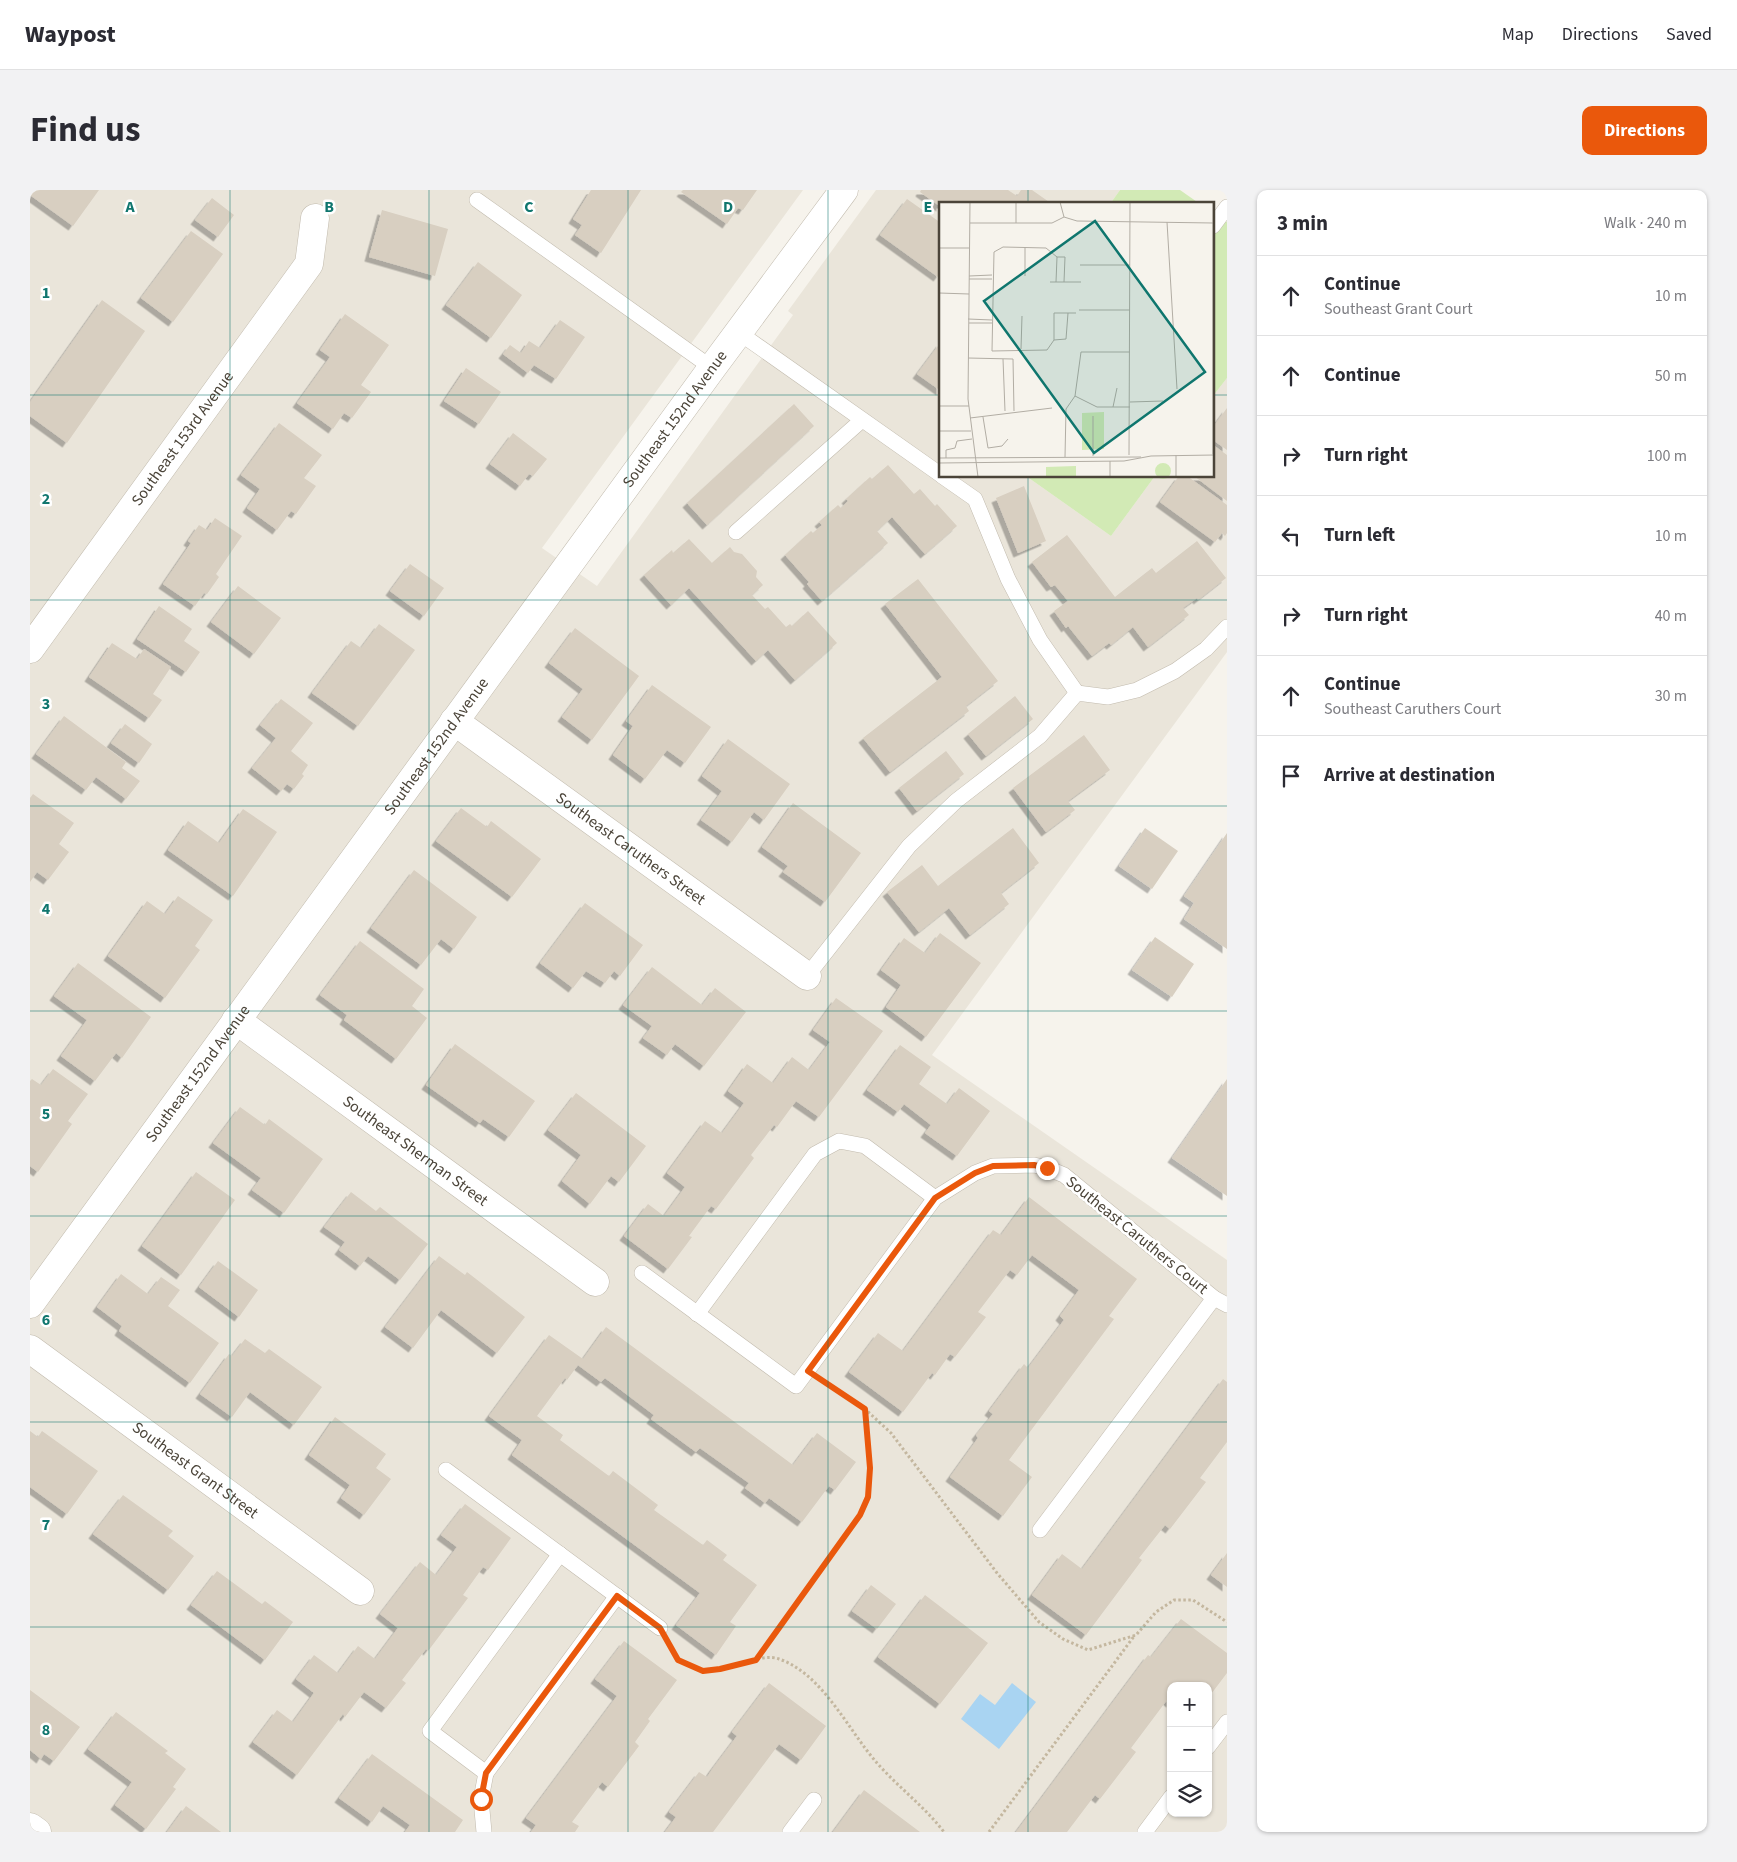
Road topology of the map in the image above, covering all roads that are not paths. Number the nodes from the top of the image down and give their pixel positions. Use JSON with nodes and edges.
{"nodes":[{"id":1,"x":844,"y":190,"type":"edge"},
{"id":2,"x":477,"y":200,"type":"dead end"},
{"id":3,"x":1227,"y":207,"type":"edge"},
{"id":4,"x":315,"y":218,"type":"dead end"},
{"id":5,"x":1214,"y":225,"type":"edge"},
{"id":6,"x":738,"y":332,"type":"junction"},
{"id":7,"x":712,"y":368,"type":"junction"},
{"id":8,"x":862,"y":420,"type":"junction"},
{"id":9,"x":939,"y":474,"type":"edge"},
{"id":10,"x":945,"y":478,"type":"edge"},
{"id":11,"x":736,"y":532,"type":"dead end"},
{"id":12,"x":1227,"y":627,"type":"edge"},
{"id":13,"x":30,"y":649,"type":"edge"},
{"id":14,"x":1077,"y":693,"type":"junction"},
{"id":15,"x":454,"y":721,"type":"junction"},
{"id":16,"x":807,"y":976,"type":"joint"},
{"id":17,"x":236,"y":1020,"type":"junction"},
{"id":18,"x":935,"y":1198,"type":"junction"},
{"id":19,"x":642,"y":1273,"type":"dead end"},
{"id":20,"x":595,"y":1282,"type":"dead end"},
{"id":21,"x":1220,"y":1301,"type":"edge"},
{"id":22,"x":30,"y":1304,"type":"edge"},
{"id":23,"x":697,"y":1314,"type":"junction"},
{"id":24,"x":30,"y":1349,"type":"edge"},
{"id":25,"x":446,"y":1470,"type":"dead end"},
{"id":26,"x":1040,"y":1530,"type":"dead end"},
{"id":27,"x":560,"y":1554,"type":"junction"},
{"id":28,"x":360,"y":1591,"type":"dead end"},
{"id":29,"x":617,"y":1596,"type":"junction"},
{"id":30,"x":660,"y":1628,"type":"road end"},
{"id":31,"x":1227,"y":1722,"type":"edge"},
{"id":32,"x":1212,"y":1742,"type":"edge"},
{"id":33,"x":486,"y":1773,"type":"junction"},
{"id":34,"x":814,"y":1800,"type":"dead end"},
{"id":35,"x":1167,"y":1802,"type":"edge"},
{"id":36,"x":30,"y":1827,"type":"edge"},
{"id":37,"x":37,"y":1832,"type":"edge"},
{"id":38,"x":484,"y":1832,"type":"edge"},
{"id":39,"x":790,"y":1832,"type":"edge"},
{"id":40,"x":1145,"y":1832,"type":"edge"}],
"edges":[{"from":1,"to":6,"type":"street","name":"Southeast 152nd Avenue"},
{"from":2,"to":7,"type":"lane"},
{"from":3,"to":5,"type":"lane"},
{"from":4,"to":13,"type":"street","name":"Southeast 153rd Avenue"},
{"from":6,"to":7,"type":"street","name":"Southeast 152nd Avenue"},
{"from":6,"to":8,"type":"lane"},
{"from":7,"to":15,"type":"street","name":"Southeast 152nd Avenue"},
{"from":8,"to":9,"type":"lane"},
{"from":8,"to":11,"type":"lane"},
{"from":10,"to":14,"type":"lane"},
{"from":12,"to":14,"type":"lane"},
{"from":14,"to":16,"type":"lane"},
{"from":15,"to":16,"type":"street","name":"Southeast Caruthers Street"},
{"from":15,"to":17,"type":"street","name":"Southeast 152nd Avenue"},
{"from":17,"to":20,"type":"street","name":"Southeast Sherman Street"},
{"from":17,"to":22,"type":"street","name":"Southeast 152nd Avenue"},
{"from":18,"to":21,"type":"lane","name":"Southeast Caruthers Court"},
{"from":18,"to":23,"type":"lane"},
{"from":18,"to":23,"type":"lane"},
{"from":19,"to":23,"type":"lane"},
{"from":21,"to":26,"type":"lane"},
{"from":24,"to":28,"type":"street","name":"Southeast Grant Street"},
{"from":25,"to":27,"type":"lane"},
{"from":27,"to":29,"type":"lane"},
{"from":27,"to":33,"type":"lane"},
{"from":29,"to":30,"type":"lane"},
{"from":29,"to":33,"type":"lane"},
{"from":31,"to":32,"type":"lane"},
{"from":33,"to":38,"type":"lane"},
{"from":34,"to":39,"type":"lane"},
{"from":35,"to":40,"type":"lane"},
{"from":36,"to":37,"type":"street"}]}
